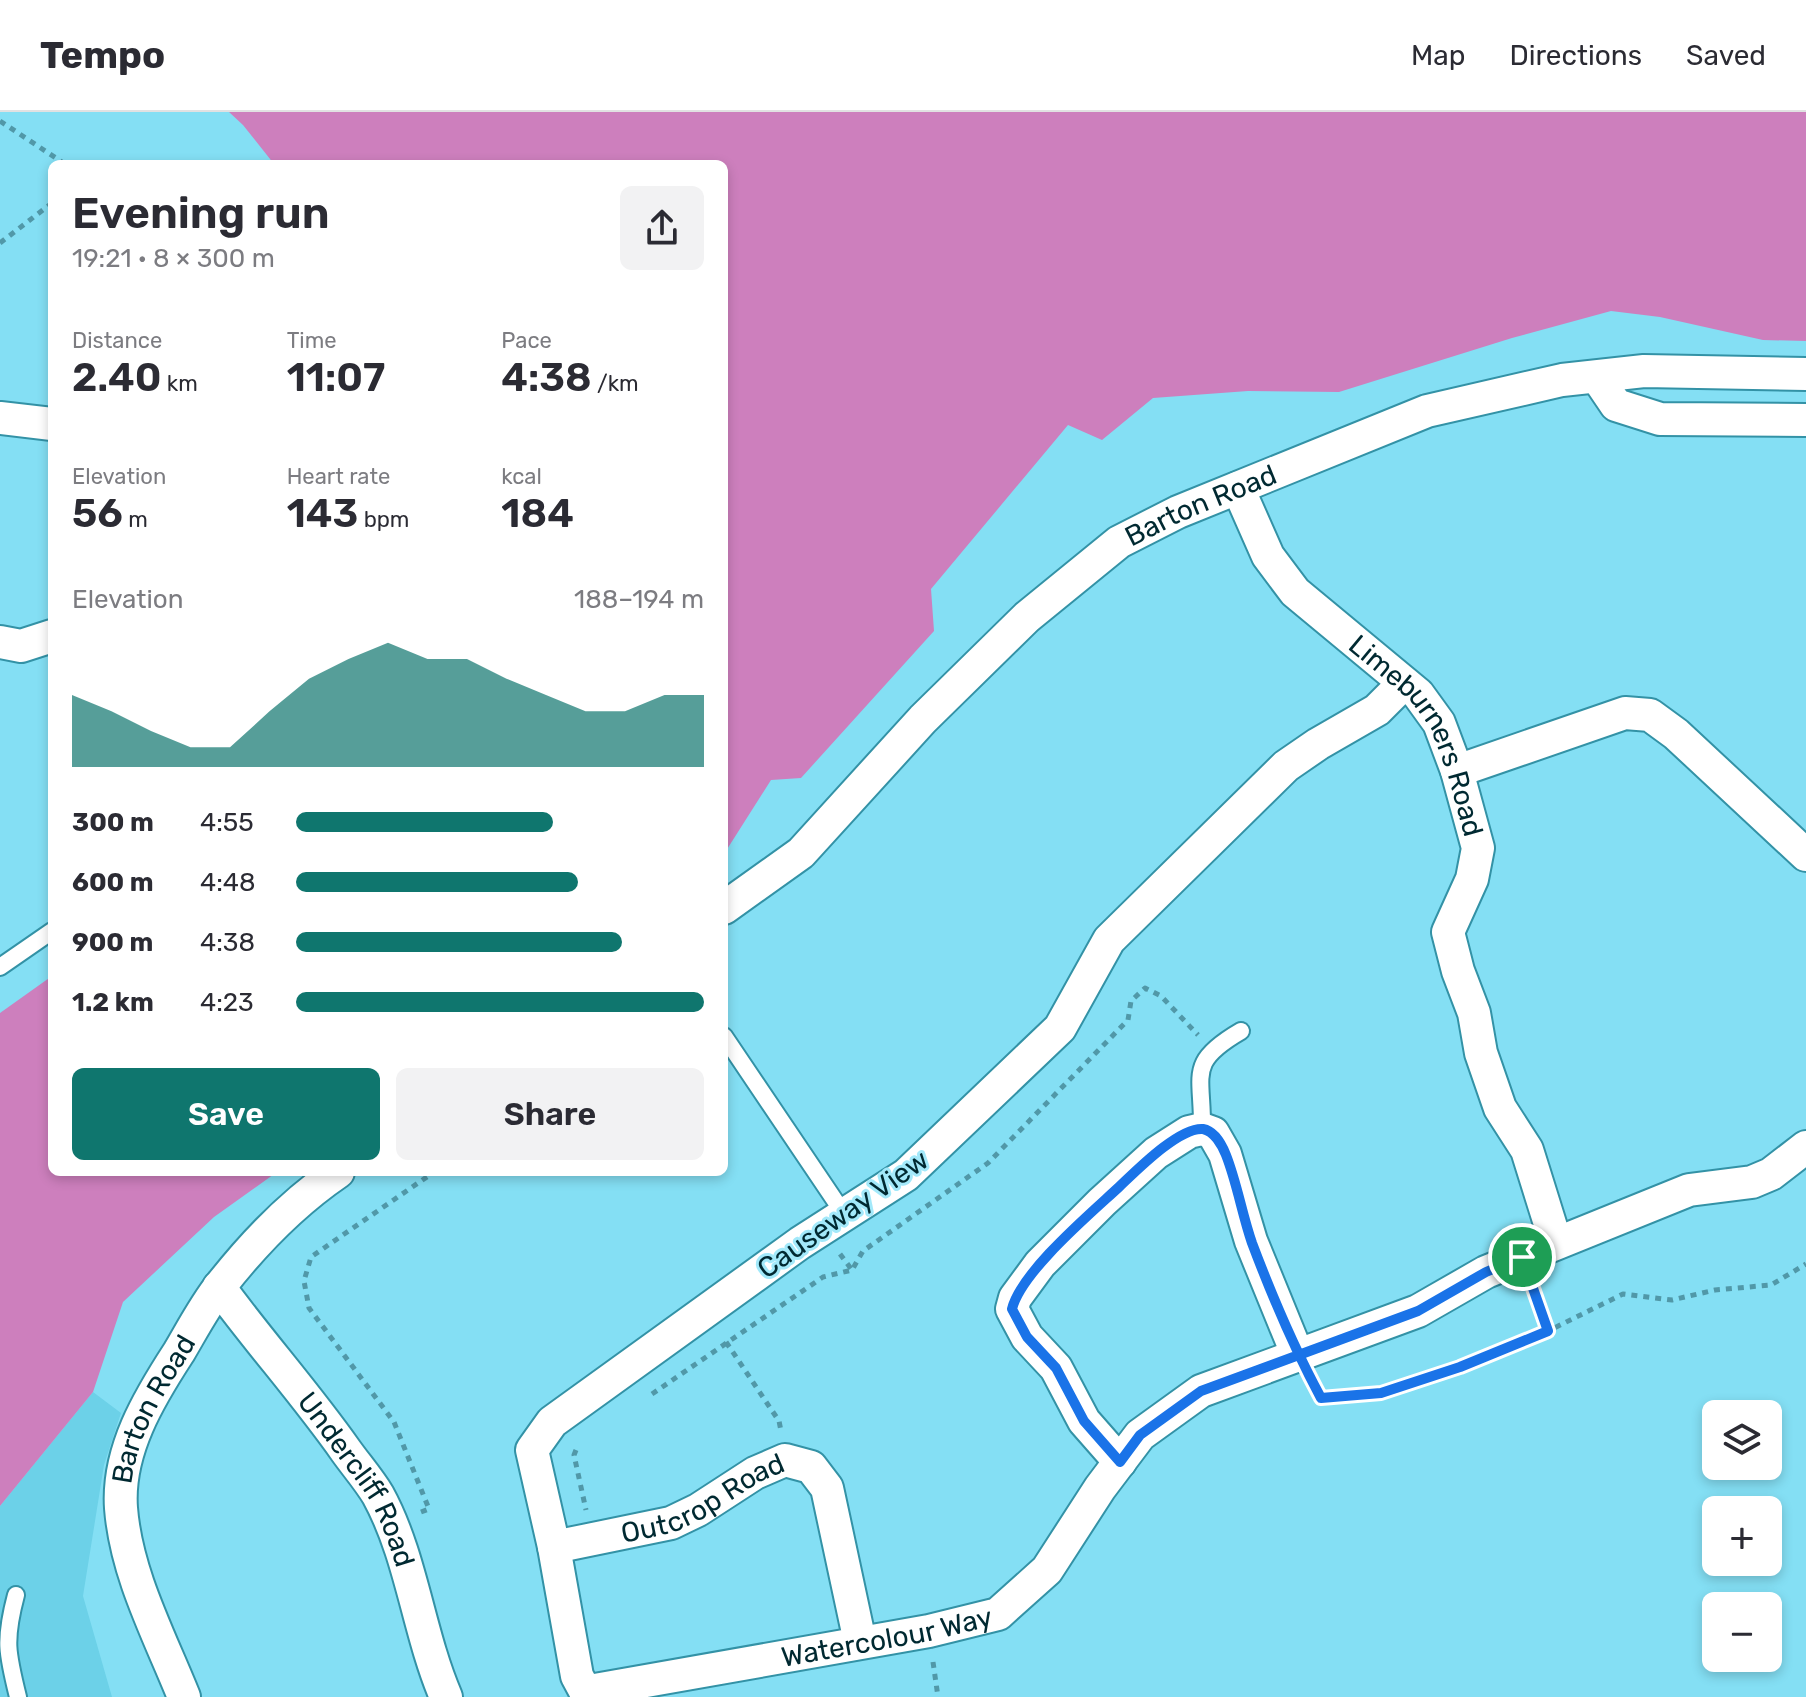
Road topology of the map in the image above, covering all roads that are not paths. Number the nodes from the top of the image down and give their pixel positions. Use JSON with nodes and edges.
{"nodes":[{"id":1,"x":1806,"y":374,"type":"edge"},
{"id":2,"x":1597,"y":377,"type":"junction"},
{"id":3,"x":0,"y":418,"type":"edge"},
{"id":4,"x":1806,"y":420,"type":"edge"},
{"id":5,"x":48,"y":424,"type":"edge"},
{"id":6,"x":1238,"y":488,"type":"junction"},
{"id":7,"x":48,"y":637,"type":"edge"},
{"id":8,"x":0,"y":642,"type":"edge"},
{"id":9,"x":1404,"y":683,"type":"junction"},
{"id":10,"x":1457,"y":771,"type":"junction"},
{"id":11,"x":1806,"y":855,"type":"edge"},
{"id":12,"x":728,"y":905,"type":"edge"},
{"id":13,"x":48,"y":934,"type":"edge"},
{"id":14,"x":0,"y":967,"type":"edge"},
{"id":15,"x":1241,"y":1031,"type":"dead end"},
{"id":16,"x":728,"y":1042,"type":"edge"},
{"id":17,"x":1202,"y":1129,"type":"junction"},
{"id":18,"x":1806,"y":1147,"type":"edge"},
{"id":19,"x":332,"y":1176,"type":"edge"},
{"id":20,"x":844,"y":1214,"type":"junction"},
{"id":21,"x":1556,"y":1243,"type":"junction"},
{"id":22,"x":219,"y":1287,"type":"junction"},
{"id":23,"x":1298,"y":1356,"type":"junction"},
{"id":24,"x":1120,"y":1462,"type":"junction"},
{"id":25,"x":554,"y":1547,"type":"junction"},
{"id":26,"x":16,"y":1595,"type":"dead end"},
{"id":27,"x":860,"y":1642,"type":"junction"},
{"id":28,"x":584,"y":1689,"type":"joint"},
{"id":29,"x":18,"y":1697,"type":"edge"},
{"id":30,"x":184,"y":1697,"type":"edge"},
{"id":31,"x":446,"y":1697,"type":"edge"}],
"edges":[{"from":1,"to":2,"type":"street","name":"Barton Road"},
{"from":2,"to":4,"type":"street"},
{"from":2,"to":6,"type":"street","name":"Barton Road"},
{"from":3,"to":5,"type":"street"},
{"from":6,"to":9,"type":"street","name":"Limeburners Road"},
{"from":6,"to":12,"type":"street","name":"Barton Road"},
{"from":7,"to":8,"type":"street"},
{"from":9,"to":10,"type":"street","name":"Limeburners Road"},
{"from":9,"to":20,"type":"street","name":"Causeway View"},
{"from":10,"to":11,"type":"street"},
{"from":10,"to":21,"type":"street","name":"Limeburners Road"},
{"from":13,"to":14,"type":"lane"},
{"from":15,"to":17,"type":"lane"},
{"from":16,"to":20,"type":"lane"},
{"from":17,"to":23,"type":"street"},
{"from":17,"to":24,"type":"street"},
{"from":18,"to":21,"type":"street","name":"Watercolour Way"},
{"from":19,"to":22,"type":"street","name":"Barton Road"},
{"from":20,"to":25,"type":"street","name":"Causeway View"},
{"from":21,"to":23,"type":"street","name":"Watercolour Way"},
{"from":22,"to":30,"type":"street","name":"Barton Road"},
{"from":22,"to":31,"type":"street","name":"Undercliff Road"},
{"from":23,"to":24,"type":"street","name":"Watercolour Way"},
{"from":24,"to":27,"type":"street","name":"Watercolour Way"},
{"from":25,"to":27,"type":"street","name":"Outcrop Road"},
{"from":25,"to":28,"type":"street","name":"Causeway View"},
{"from":26,"to":29,"type":"lane"},
{"from":27,"to":28,"type":"street","name":"Watercolour Way"}]}
